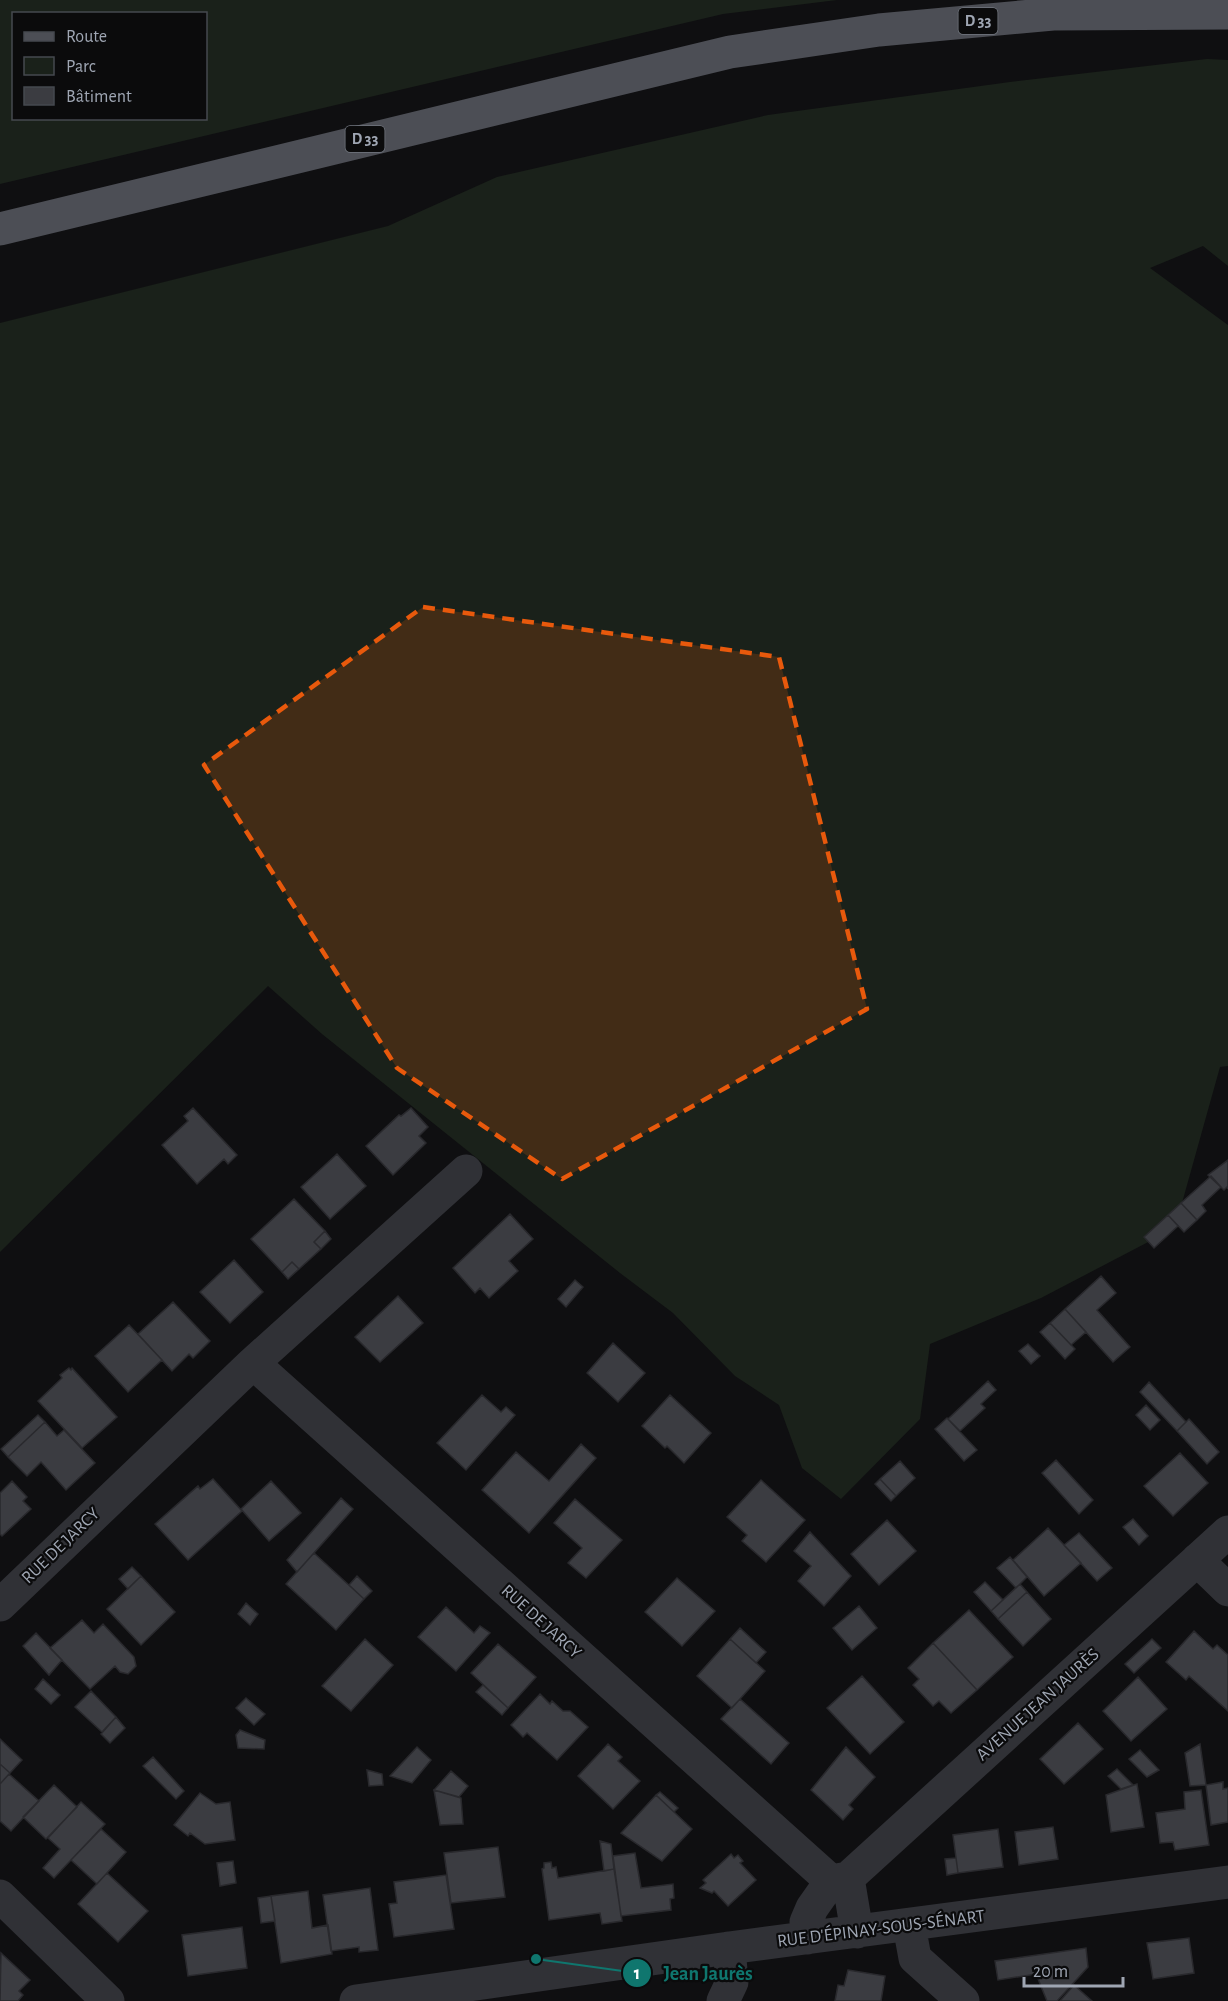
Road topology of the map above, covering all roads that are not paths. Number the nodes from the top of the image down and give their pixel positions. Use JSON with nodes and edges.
{"nodes":[{"id":1,"x":1228,"y":13,"type":"edge"},
{"id":2,"x":0,"y":228,"type":"edge"},
{"id":3,"x":466,"y":1171,"type":"dead end"},
{"id":4,"x":253,"y":1363,"type":"junction"},
{"id":5,"x":1228,"y":1532,"type":"edge"},
{"id":6,"x":1197,"y":1560,"type":"junction"},
{"id":7,"x":1228,"y":1590,"type":"edge"},
{"id":8,"x":0,"y":1605,"type":"edge"},
{"id":9,"x":840,"y":1880,"type":"junction"},
{"id":10,"x":1228,"y":1882,"type":"edge"},
{"id":11,"x":0,"y":1896,"type":"edge"},
{"id":12,"x":909,"y":1925,"type":"junction"},
{"id":13,"x":857,"y":1932,"type":"junction"},
{"id":14,"x":808,"y":1938,"type":"junction"},
{"id":15,"x":729,"y":1948,"type":"junction"},
{"id":16,"x":108,"y":2001,"type":"edge"},
{"id":17,"x":356,"y":2001,"type":"edge"},
{"id":18,"x":723,"y":2001,"type":"edge"},
{"id":19,"x":963,"y":2001,"type":"edge"}],
"edges":[{"from":1,"to":2,"type":"main road","number":"D 33"},
{"from":3,"to":4,"type":"street","name":"RUE DE JARCY"},
{"from":4,"to":8,"type":"street","name":"RUE DE JARCY"},
{"from":4,"to":9,"type":"street","name":"RUE DE JARCY"},
{"from":5,"to":6,"type":"street","name":"AVENUE JEAN JAURÈS"},
{"from":6,"to":7,"type":"street"},
{"from":6,"to":9,"type":"street","name":"AVENUE JEAN JAURÈS"},
{"from":9,"to":13,"type":"street"},
{"from":9,"to":14,"type":"street","name":"AVENUE JEAN JAURÈS"},
{"from":10,"to":12,"type":"street","name":"RUE D'ÉPINAY-SOUS-SÉNART"},
{"from":11,"to":16,"type":"street"},
{"from":12,"to":13,"type":"street","name":"RUE D'ÉPINAY-SOUS-SÉNART"},
{"from":12,"to":19,"type":"street"},
{"from":13,"to":14,"type":"street","name":"RUE D'ÉPINAY-SOUS-SÉNART"},
{"from":14,"to":15,"type":"street","name":"RUE D'ÉPINAY-SOUS-SÉNART"},
{"from":15,"to":17,"type":"street","name":"RUE D'ÉPINAY-SOUS-SÉNART"},
{"from":15,"to":18,"type":"street"}]}
